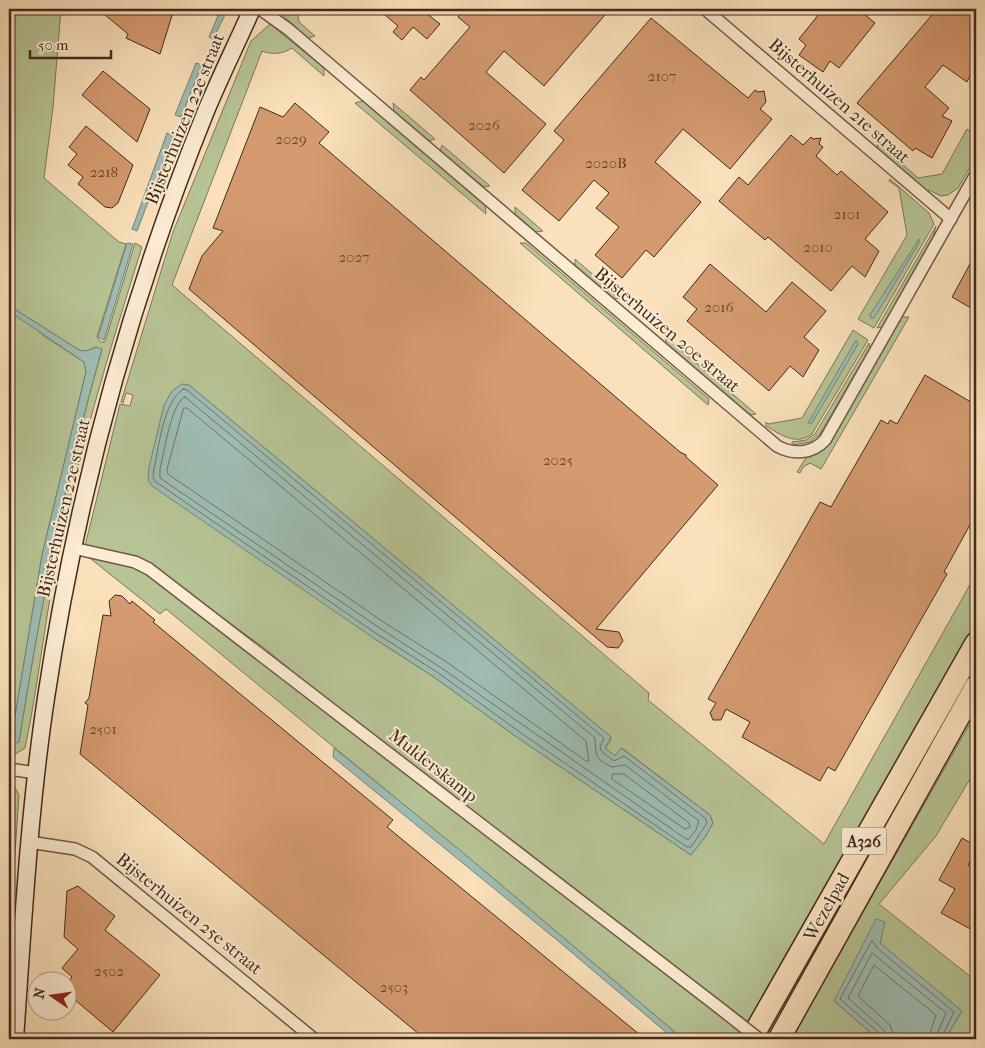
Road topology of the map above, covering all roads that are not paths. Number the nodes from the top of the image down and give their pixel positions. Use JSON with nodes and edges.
{"nodes":[{"id":1,"x":252,"y":9,"type":"edge"},
{"id":2,"x":260,"y":9,"type":"edge"},
{"id":3,"x":705,"y":9,"type":"edge"},
{"id":4,"x":976,"y":174,"type":"edge"},
{"id":5,"x":951,"y":219,"type":"junction"},
{"id":6,"x":73,"y":548,"type":"junction"},
{"id":7,"x":976,"y":643,"type":"edge"},
{"id":8,"x":976,"y":686,"type":"edge"},
{"id":9,"x":9,"y":769,"type":"edge"},
{"id":10,"x":36,"y":773,"type":"junction"},
{"id":11,"x":29,"y":842,"type":"junction"},
{"id":12,"x":15,"y":1039,"type":"edge"},
{"id":13,"x":314,"y":1039,"type":"edge"},
{"id":14,"x":751,"y":1039,"type":"edge"},
{"id":15,"x":759,"y":1039,"type":"edge"},
{"id":16,"x":779,"y":1039,"type":"edge"}],
"edges":[{"from":1,"to":6,"type":"main road","name":"Bijsterhuizen 22e straat"},
{"from":2,"to":5,"type":"street","name":"Bijsterhuizen 20e straat"},
{"from":3,"to":5,"type":"street","name":"Bijsterhuizen 21e straat"},
{"from":4,"to":5,"type":"street","name":"Bijsterhuizen 20e straat"},
{"from":6,"to":10,"type":"main road","name":"Bijsterhuizen 22e straat"},
{"from":6,"to":15,"type":"street","name":"Mulderskamp","bridge":true},
{"from":7,"to":14,"type":"highway","name":"Wezelpad","number":"A326"},
{"from":8,"to":16,"type":"highway","name":"Wezelpad","number":"A326"},
{"from":9,"to":10,"type":"street"},
{"from":10,"to":11,"type":"main road","name":"Bijsterhuizen 22e straat"},
{"from":11,"to":12,"type":"main road","name":"Bijsterhuizen 22e straat"},
{"from":11,"to":13,"type":"street","name":"Bijsterhuizen 25e straat"}]}
